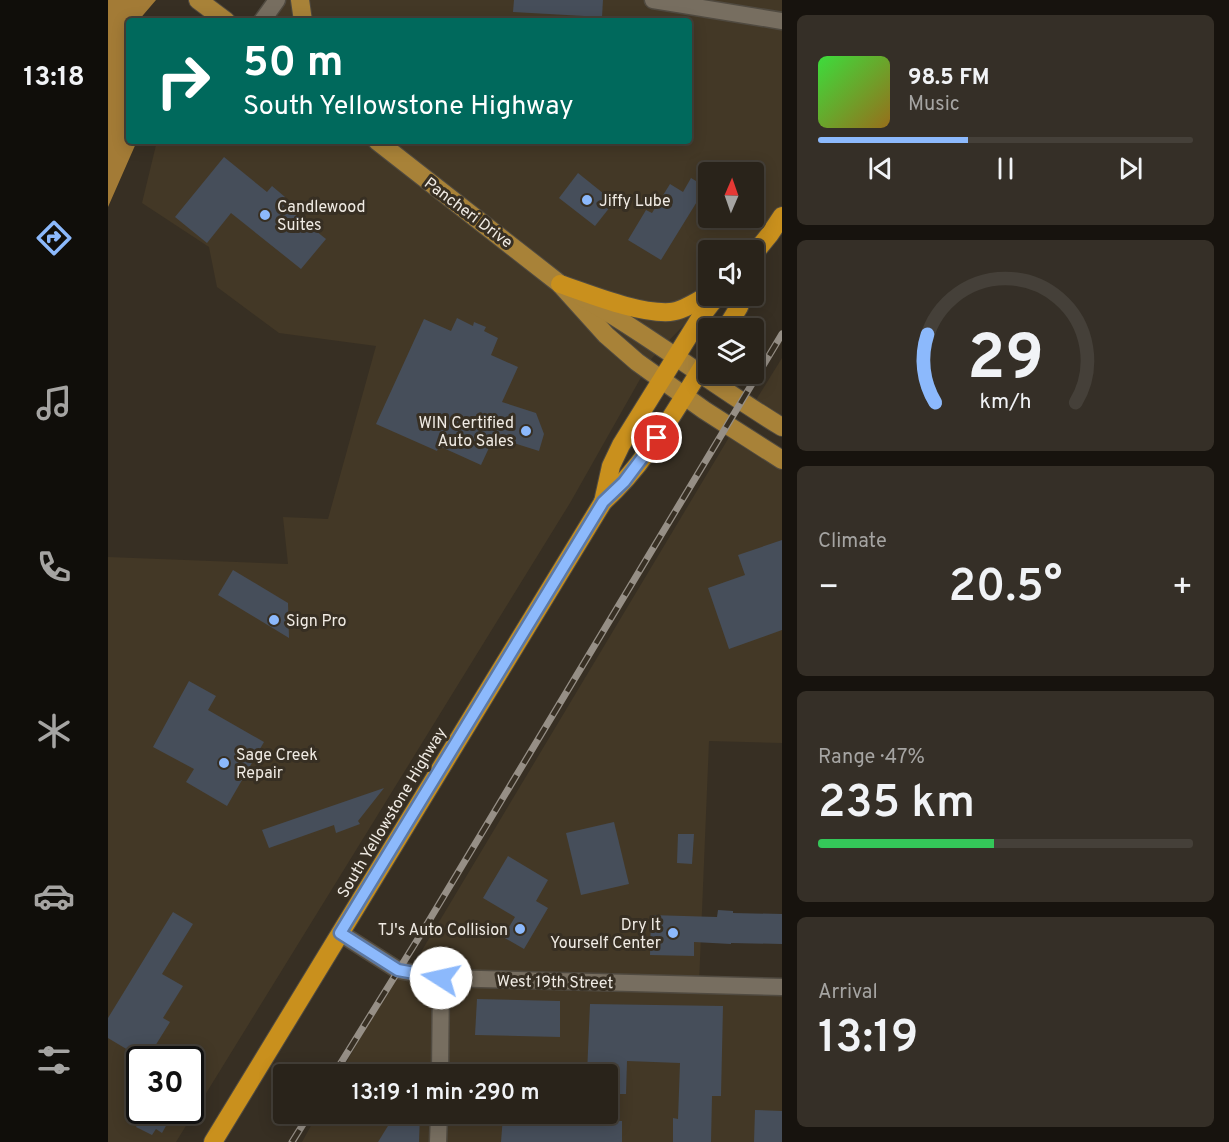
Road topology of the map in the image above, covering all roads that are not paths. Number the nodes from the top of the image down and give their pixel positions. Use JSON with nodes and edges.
{"nodes":[{"id":1,"x":198,"y":0,"type":"edge"},
{"id":2,"x":277,"y":0,"type":"edge"},
{"id":3,"x":300,"y":0,"type":"edge"},
{"id":4,"x":653,"y":0,"type":"edge"},
{"id":5,"x":222,"y":18,"type":"edge"},
{"id":6,"x":264,"y":18,"type":"edge"},
{"id":7,"x":303,"y":18,"type":"edge"},
{"id":8,"x":782,"y":21,"type":"edge"},
{"id":9,"x":381,"y":144,"type":"edge"},
{"id":10,"x":782,"y":216,"type":"edge"},
{"id":11,"x":770,"y":234,"type":"junction"},
{"id":12,"x":764,"y":241,"type":"edge"},
{"id":13,"x":764,"y":247,"type":"edge"},
{"id":14,"x":560,"y":284,"type":"junction"},
{"id":15,"x":698,"y":300,"type":"edge"},
{"id":16,"x":709,"y":306,"type":"edge"},
{"id":17,"x":676,"y":358,"type":"junction"},
{"id":18,"x":698,"y":365,"type":"edge"},
{"id":19,"x":698,"y":374,"type":"edge"},
{"id":20,"x":661,"y":380,"type":"junction"},
{"id":21,"x":726,"y":384,"type":"edge"},
{"id":22,"x":684,"y":396,"type":"junction"},
{"id":23,"x":782,"y":427,"type":"edge"},
{"id":24,"x":782,"y":460,"type":"edge"},
{"id":25,"x":603,"y":502,"type":"junction"},
{"id":26,"x":340,"y":933,"type":"junction"},
{"id":27,"x":441,"y":978,"type":"junction"},
{"id":28,"x":782,"y":987,"type":"edge"},
{"id":29,"x":440,"y":1064,"type":"edge"},
{"id":30,"x":439,"y":1124,"type":"edge"},
{"id":31,"x":213,"y":1142,"type":"edge"},
{"id":32,"x":438,"y":1142,"type":"edge"}],
"edges":[{"from":1,"to":5,"type":"main road"},
{"from":2,"to":6,"type":"street"},
{"from":3,"to":7,"type":"main road"},
{"from":4,"to":8,"type":"street"},
{"from":9,"to":14,"type":"main road","name":"Pancheri Drive"},
{"from":10,"to":11,"type":"highway"},
{"from":11,"to":12,"type":"highway"},
{"from":11,"to":13,"type":"highway"},
{"from":14,"to":15,"type":"highway"},
{"from":14,"to":17,"type":"main road","name":"Pancheri Drive"},
{"from":14,"to":20,"type":"main road","name":"Pancheri Drive"},
{"from":16,"to":17,"type":"highway","name":"South Yellowstone Highway"},
{"from":17,"to":18,"type":"main road","name":"Pancheri Drive"},
{"from":17,"to":20,"type":"highway","name":"South Yellowstone Highway"},
{"from":19,"to":22,"type":"highway","name":"South Yellowstone Highway"},
{"from":20,"to":22,"type":"main road","name":"Pancheri Drive"},
{"from":20,"to":25,"type":"highway","name":"South Yellowstone Highway"},
{"from":21,"to":23,"type":"main road","name":"Pancheri Drive"},
{"from":22,"to":24,"type":"main road","name":"Pancheri Drive"},
{"from":22,"to":25,"type":"highway","name":"South Yellowstone Highway"},
{"from":25,"to":26,"type":"highway","name":"South Yellowstone Highway"},
{"from":26,"to":27,"type":"street","name":"West 19th Street"},
{"from":26,"to":31,"type":"highway","name":"South Yellowstone Highway"},
{"from":27,"to":28,"type":"street","name":"West 19th Street"},
{"from":27,"to":29,"type":"street"},
{"from":30,"to":32,"type":"street"}]}
